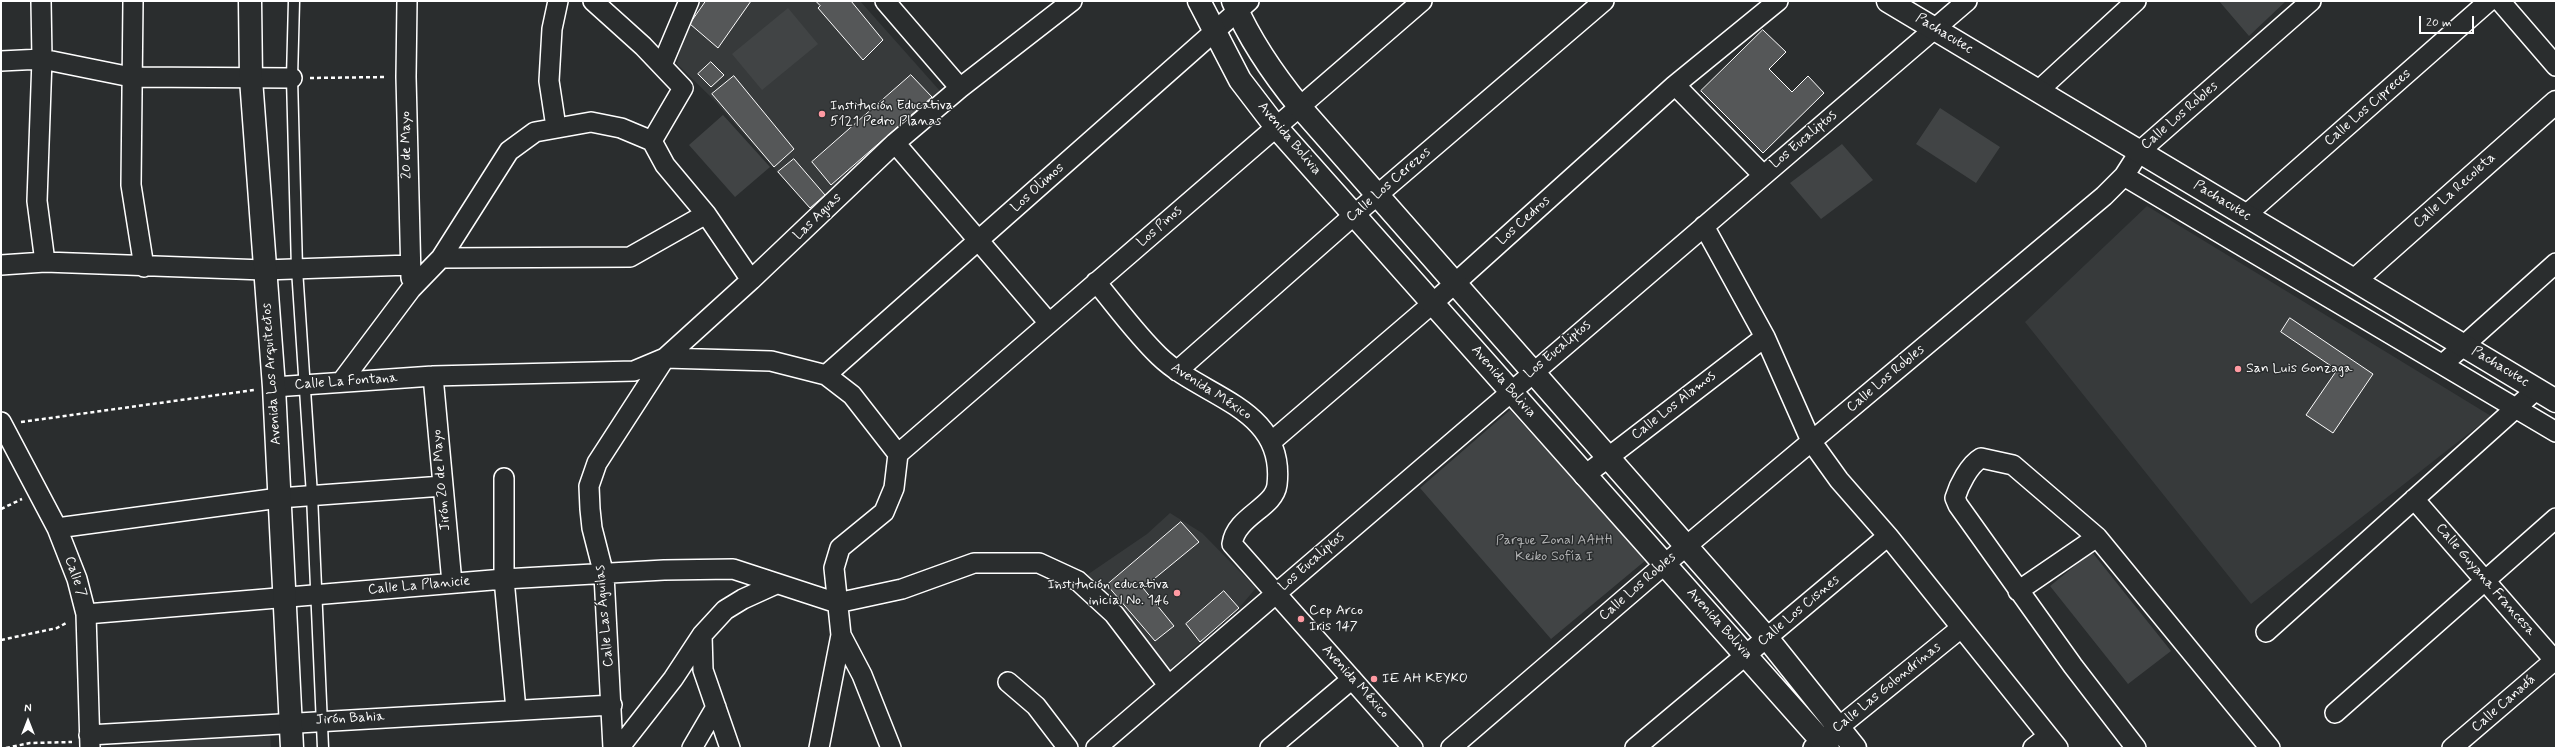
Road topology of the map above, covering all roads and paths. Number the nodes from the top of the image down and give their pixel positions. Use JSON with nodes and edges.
{"nodes":[{"id":1,"x":41,"y":1,"type":"edge"},
{"id":2,"x":133,"y":1,"type":"edge"},
{"id":3,"x":250,"y":1,"type":"edge"},
{"id":4,"x":294,"y":1,"type":"edge"},
{"id":5,"x":407,"y":1,"type":"edge"},
{"id":6,"x":558,"y":1,"type":"edge"},
{"id":7,"x":593,"y":1,"type":"edge"},
{"id":8,"x":689,"y":1,"type":"edge"},
{"id":9,"x":884,"y":1,"type":"edge"},
{"id":10,"x":1072,"y":1,"type":"edge"},
{"id":11,"x":1199,"y":1,"type":"edge"},
{"id":12,"x":1422,"y":1,"type":"edge"},
{"id":13,"x":1604,"y":1,"type":"edge"},
{"id":14,"x":1777,"y":1,"type":"edge"},
{"id":15,"x":1888,"y":1,"type":"edge"},
{"id":16,"x":1967,"y":1,"type":"edge"},
{"id":17,"x":2136,"y":1,"type":"edge"},
{"id":18,"x":2311,"y":1,"type":"edge"},
{"id":19,"x":2489,"y":1,"type":"edge"},
{"id":20,"x":2500,"y":1,"type":"edge"},
{"id":21,"x":1240,"y":4,"type":"edge"},
{"id":22,"x":1935,"y":29,"type":"junction"},
{"id":23,"x":1214,"y":32,"type":"junction"},
{"id":24,"x":42,"y":59,"type":"junction"},
{"id":25,"x":1,"y":61,"type":"edge"},
{"id":26,"x":662,"y":65,"type":"junction"},
{"id":27,"x":2556,"y":66,"type":"edge"},
{"id":28,"x":131,"y":77,"type":"junction"},
{"id":29,"x":406,"y":77,"type":"junction"},
{"id":30,"x":292,"y":78,"type":"junction"},
{"id":31,"x":251,"y":79,"type":"junction"},
{"id":32,"x":1674,"y":85,"type":"junction"},
{"id":33,"x":960,"y":88,"type":"junction"},
{"id":34,"x":2038,"y":91,"type":"junction"},
{"id":35,"x":2556,"y":102,"type":"edge"},
{"id":36,"x":1300,"y":107,"type":"junction"},
{"id":37,"x":556,"y":127,"type":"junction"},
{"id":38,"x":1276,"y":127,"type":"junction"},
{"id":39,"x":652,"y":141,"type":"junction"},
{"id":40,"x":895,"y":143,"type":"junction"},
{"id":41,"x":2140,"y":151,"type":"junction"},
{"id":42,"x":1763,"y":175,"type":"junction"},
{"id":43,"x":2124,"y":176,"type":"junction"},
{"id":44,"x":1377,"y":195,"type":"junction"},
{"id":45,"x":706,"y":214,"type":"junction"},
{"id":46,"x":1354,"y":214,"type":"junction"},
{"id":47,"x":2246,"y":215,"type":"junction"},
{"id":48,"x":1704,"y":226,"type":"junction"},
{"id":49,"x":979,"y":241,"type":"junction"},
{"id":50,"x":441,"y":258,"type":"junction"},
{"id":51,"x":45,"y":262,"type":"junction"},
{"id":52,"x":2556,"y":263,"type":"edge"},
{"id":53,"x":1,"y":265,"type":"edge"},
{"id":54,"x":410,"y":265,"type":"junction"},
{"id":55,"x":144,"y":267,"type":"junction"},
{"id":56,"x":264,"y":270,"type":"junction"},
{"id":57,"x":297,"y":270,"type":"junction"},
{"id":58,"x":752,"y":280,"type":"junction"},
{"id":59,"x":2355,"y":280,"type":"junction"},
{"id":60,"x":1096,"y":282,"type":"junction"},
{"id":61,"x":1455,"y":283,"type":"junction"},
{"id":62,"x":411,"y":289,"type":"junction"},
{"id":63,"x":1433,"y":303,"type":"junction"},
{"id":64,"x":1049,"y":323,"type":"junction"},
{"id":65,"x":1765,"y":337,"type":"junction"},
{"id":66,"x":2464,"y":345,"type":"junction"},
{"id":67,"x":665,"y":358,"type":"junction"},
{"id":68,"x":2443,"y":364,"type":"junction"},
{"id":69,"x":1177,"y":371,"type":"junction"},
{"id":70,"x":1533,"y":371,"type":"junction"},
{"id":71,"x":826,"y":375,"type":"junction"},
{"id":72,"x":432,"y":376,"type":"junction"},
{"id":73,"x":342,"y":381,"type":"junction"},
{"id":74,"x":306,"y":384,"type":"junction"},
{"id":75,"x":274,"y":387,"type":"junction"},
{"id":76,"x":2537,"y":390,"type":"junction"},
{"id":77,"x":1511,"y":391,"type":"junction"},
{"id":78,"x":2556,"y":400,"type":"edge"},
{"id":79,"x":2515,"y":408,"type":"junction"},
{"id":80,"x":2,"y":423,"type":"edge"},
{"id":81,"x":2556,"y":432,"type":"edge"},
{"id":82,"x":1812,"y":441,"type":"junction"},
{"id":83,"x":1271,"y":442,"type":"junction"},
{"id":84,"x":898,"y":454,"type":"junction"},
{"id":85,"x":1607,"y":458,"type":"junction"},
{"id":86,"x":597,"y":462,"type":"joint"},
{"id":87,"x":1584,"y":476,"type":"junction"},
{"id":88,"x":504,"y":478,"type":"dead end"},
{"id":89,"x":443,"y":486,"type":"junction"},
{"id":90,"x":37,"y":492,"type":"junction"},
{"id":91,"x":312,"y":495,"type":"junction"},
{"id":92,"x":279,"y":498,"type":"junction"},
{"id":93,"x":2414,"y":499,"type":"junction"},
{"id":94,"x":1,"y":509,"type":"edge"},
{"id":95,"x":2556,"y":518,"type":"edge"},
{"id":96,"x":57,"y":528,"type":"junction"},
{"id":97,"x":1888,"y":536,"type":"junction"},
{"id":98,"x":2098,"y":537,"type":"junction"},
{"id":99,"x":1686,"y":546,"type":"junction"},
{"id":100,"x":1665,"y":564,"type":"junction"},
{"id":101,"x":604,"y":575,"type":"junction"},
{"id":102,"x":504,"y":578,"type":"junction"},
{"id":103,"x":2487,"y":581,"type":"junction"},
{"id":104,"x":452,"y":583,"type":"junction"},
{"id":105,"x":776,"y":584,"type":"junction"},
{"id":106,"x":2018,"y":591,"type":"junction"},
{"id":107,"x":1276,"y":593,"type":"junction"},
{"id":108,"x":317,"y":595,"type":"junction"},
{"id":109,"x":286,"y":598,"type":"junction"},
{"id":110,"x":837,"y":603,"type":"junction"},
{"id":111,"x":86,"y":614,"type":"junction"},
{"id":112,"x":1961,"y":628,"type":"junction"},
{"id":113,"x":2266,"y":632,"type":"dead end"},
{"id":114,"x":702,"y":635,"type":"junction"},
{"id":115,"x":841,"y":635,"type":"junction"},
{"id":116,"x":1767,"y":638,"type":"junction"},
{"id":117,"x":1,"y":640,"type":"edge"},
{"id":118,"x":1747,"y":655,"type":"junction"},
{"id":119,"x":2556,"y":660,"type":"edge"},
{"id":120,"x":1352,"y":679,"type":"junction"},
{"id":121,"x":1008,"y":682,"type":"dead end"},
{"id":122,"x":1168,"y":685,"type":"junction"},
{"id":123,"x":612,"y":705,"type":"junction"},
{"id":124,"x":716,"y":707,"type":"junction"},
{"id":125,"x":516,"y":710,"type":"junction"},
{"id":126,"x":2334,"y":713,"type":"dead end"},
{"id":127,"x":322,"y":721,"type":"junction"},
{"id":128,"x":291,"y":722,"type":"junction"},
{"id":129,"x":1825,"y":741,"type":"edge"},
{"id":130,"x":90,"y":742,"type":"edge"},
{"id":131,"x":2053,"y":742,"type":"edge"},
{"id":132,"x":6,"y":748,"type":"edge"},
{"id":133,"x":292,"y":748,"type":"edge"},
{"id":134,"x":323,"y":748,"type":"edge"},
{"id":135,"x":613,"y":748,"type":"edge"},
{"id":136,"x":619,"y":748,"type":"edge"},
{"id":137,"x":692,"y":748,"type":"edge"},
{"id":138,"x":730,"y":748,"type":"edge"},
{"id":139,"x":819,"y":748,"type":"edge"},
{"id":140,"x":891,"y":748,"type":"edge"},
{"id":141,"x":1068,"y":748,"type":"edge"},
{"id":142,"x":1096,"y":748,"type":"edge"},
{"id":143,"x":1270,"y":748,"type":"edge"},
{"id":144,"x":1413,"y":748,"type":"edge"},
{"id":145,"x":1451,"y":748,"type":"edge"},
{"id":146,"x":1635,"y":748,"type":"edge"},
{"id":147,"x":1855,"y":748,"type":"edge"},
{"id":148,"x":2033,"y":748,"type":"edge"},
{"id":149,"x":2136,"y":748,"type":"edge"},
{"id":150,"x":2270,"y":748,"type":"edge"},
{"id":151,"x":2452,"y":748,"type":"edge"}],
"edges":[{"from":1,"to":24,"type":"street"},
{"from":2,"to":28,"type":"street"},
{"from":3,"to":31,"type":"main road","name":"Avenida Los Arquitectos"},
{"from":4,"to":30,"type":"lane"},
{"from":5,"to":29,"type":"street","name":"20 de Mayo"},
{"from":6,"to":37,"type":"street"},
{"from":7,"to":26,"type":"street"},
{"from":8,"to":26,"type":"street"},
{"from":9,"to":33,"type":"street"},
{"from":10,"to":33,"type":"street","name":"Las Aguas"},
{"from":11,"to":23,"type":"main road","name":"Avenida Bolivia"},
{"from":12,"to":36,"type":"street","name":"Los Pinos"},
{"from":13,"to":44,"type":"street","name":"Calle Los Cerezos"},
{"from":14,"to":32,"type":"street","name":"Los Cedros"},
{"from":15,"to":22,"type":"main road","name":"Pachacutec"},
{"from":16,"to":22,"type":"street","name":"Los Eucaliptos"},
{"from":17,"to":34,"type":"street"},
{"from":18,"to":41,"type":"street","name":"Calle Los Robles"},
{"from":19,"to":47,"type":"street","name":"Calle Los Cipreces"},
{"from":20,"to":27,"type":"street"},
{"from":21,"to":23,"type":"street","name":"Los Olimos"},
{"from":21,"to":36,"type":"main road","name":"Avenida Bolivia"},
{"from":22,"to":34,"type":"main road","name":"Pachacutec"},
{"from":22,"to":42,"type":"street","name":"Los Eucaliptos"},
{"from":23,"to":38,"type":"main road","name":"Avenida Bolivia"},
{"from":23,"to":49,"type":"street","name":"Los Olimos"},
{"from":24,"to":25,"type":"street"},
{"from":24,"to":28,"type":"street"},
{"from":24,"to":51,"type":"street"},
{"from":26,"to":39,"type":"street"},
{"from":28,"to":31,"type":"street"},
{"from":28,"to":55,"type":"street"},
{"from":29,"to":30,"type":"path"},
{"from":29,"to":54,"type":"street","name":"20 de Mayo"},
{"from":30,"to":31,"type":"street"},
{"from":30,"to":57,"type":"lane"},
{"from":31,"to":56,"type":"main road","name":"Avenida Los Arquitectos"},
{"from":32,"to":42,"type":"street"},
{"from":32,"to":61,"type":"street","name":"Los Cedros"},
{"from":33,"to":40,"type":"street","name":"Las Aguas"},
{"from":34,"to":41,"type":"main road","name":"Pachacutec"},
{"from":35,"to":59,"type":"main road","name":"Calle La Recoleta"},
{"from":36,"to":38,"type":"street","name":"Los Pinos"},
{"from":36,"to":44,"type":"main road","name":"Avenida Bolivia"},
{"from":37,"to":39,"type":"street"},
{"from":37,"to":50,"type":"street"},
{"from":38,"to":46,"type":"main road","name":"Avenida Bolivia"},
{"from":38,"to":60,"type":"street","name":"Los Pinos"},
{"from":39,"to":45,"type":"street"},
{"from":40,"to":49,"type":"street"},
{"from":40,"to":58,"type":"street","name":"Las Aguas"},
{"from":41,"to":43,"type":"street","name":"Calle Los Robles"},
{"from":41,"to":47,"type":"main road","name":"Pachacutec"},
{"from":42,"to":48,"type":"street","name":"Los Eucaliptos"},
{"from":43,"to":68,"type":"street","name":"Pachacutec"},
{"from":43,"to":82,"type":"street","name":"Calle Los Robles"},
{"from":44,"to":46,"type":"street","name":"Calle Los Cerezos"},
{"from":44,"to":61,"type":"main road","name":"Avenida Bolivia"},
{"from":45,"to":50,"type":"street"},
{"from":45,"to":58,"type":"street"},
{"from":46,"to":63,"type":"main road","name":"Avenida Bolivia"},
{"from":46,"to":69,"type":"street","name":"Calle Los Cerezos"},
{"from":47,"to":59,"type":"main road","name":"Pachacutec"},
{"from":48,"to":65,"type":"street"},
{"from":48,"to":70,"type":"street","name":"Los Eucaliptos"},
{"from":49,"to":64,"type":"street"},
{"from":49,"to":71,"type":"street","name":"Los Olimos"},
{"from":50,"to":62,"type":"street"},
{"from":51,"to":53,"type":"street"},
{"from":51,"to":55,"type":"street"},
{"from":52,"to":66,"type":"street"},
{"from":54,"to":57,"type":"street"},
{"from":54,"to":62,"type":"street","name":"20 de Mayo"},
{"from":55,"to":56,"type":"street"},
{"from":56,"to":57,"type":"street"},
{"from":56,"to":75,"type":"main road","name":"Avenida Los Arquitectos"},
{"from":57,"to":74,"type":"lane"},
{"from":58,"to":67,"type":"street","name":"Las Aguas"},
{"from":59,"to":66,"type":"main road","name":"Pachacutec"},
{"from":60,"to":64,"type":"street","name":"Los Pinos"},
{"from":60,"to":69,"type":"street","name":"Avenida México"},
{"from":61,"to":63,"type":"street","name":"Los Cedros"},
{"from":61,"to":70,"type":"main road","name":"Avenida Bolivia"},
{"from":62,"to":73,"type":"street"},
{"from":63,"to":77,"type":"main road","name":"Avenida Bolivia"},
{"from":63,"to":83,"type":"street","name":"Los Cedros"},
{"from":64,"to":84,"type":"street","name":"Los Pinos"},
{"from":65,"to":82,"type":"street"},
{"from":65,"to":85,"type":"street","name":"Calle Los Alamos"},
{"from":66,"to":68,"type":"street"},
{"from":66,"to":76,"type":"main road","name":"Pachacutec"},
{"from":67,"to":71,"type":"street"},
{"from":67,"to":72,"type":"street","name":"Calle La Fontana"},
{"from":67,"to":86,"type":"street","name":"Las Aguas"},
{"from":68,"to":79,"type":"street","name":"Pachacutec"},
{"from":69,"to":83,"type":"street","name":"Avenida México"},
{"from":70,"to":77,"type":"street","name":"Los Eucaliptos"},
{"from":70,"to":85,"type":"main road","name":"Avenida Bolivia"},
{"from":71,"to":84,"type":"street"},
{"from":72,"to":73,"type":"street","name":"Calle La Fontana"},
{"from":72,"to":89,"type":"street","name":"Jirón 20 de Mayo"},
{"from":73,"to":74,"type":"street","name":"Calle La Fontana"},
{"from":74,"to":75,"type":"street","name":"Calle La Fontana"},
{"from":74,"to":91,"type":"lane"},
{"from":75,"to":80,"type":"path","name":"Calle La Fontana"},
{"from":75,"to":92,"type":"main road","name":"Avenida Los Arquitectos"},
{"from":76,"to":78,"type":"main road","name":"Pachacutec"},
{"from":76,"to":79,"type":"street"},
{"from":77,"to":87,"type":"main road","name":"Avenida Bolivia"},
{"from":77,"to":107,"type":"street","name":"Los Eucaliptos"},
{"from":79,"to":81,"type":"street","name":"Pachacutec"},
{"from":79,"to":93,"type":"street"},
{"from":80,"to":90,"type":"street","name":"Calle 7"},
{"from":82,"to":97,"type":"street"},
{"from":82,"to":99,"type":"street","name":"Calle Los Robles"},
{"from":83,"to":107,"type":"street","name":"Avenida México"},
{"from":84,"to":110,"type":"street"},
{"from":85,"to":87,"type":"street","name":"Calle Los Alamos"},
{"from":85,"to":99,"type":"main road","name":"Avenida Bolivia"},
{"from":86,"to":101,"type":"street","name":"Calle Las Águilas"},
{"from":87,"to":100,"type":"main road","name":"Avenida Bolivia"},
{"from":88,"to":102,"type":"street"},
{"from":89,"to":91,"type":"street"},
{"from":89,"to":104,"type":"street","name":"Jirón 20 de Mayo"},
{"from":90,"to":94,"type":"path"},
{"from":90,"to":96,"type":"street","name":"Calle 7"},
{"from":91,"to":92,"type":"street"},
{"from":91,"to":108,"type":"lane"},
{"from":92,"to":96,"type":"street"},
{"from":92,"to":109,"type":"main road","name":"Avenida Los Arquitectos"},
{"from":93,"to":103,"type":"street","name":"Calle Guyana Francesa"},
{"from":93,"to":113,"type":"street"},
{"from":95,"to":103,"type":"street"},
{"from":96,"to":111,"type":"street","name":"Calle 7"},
{"from":97,"to":112,"type":"street"},
{"from":97,"to":116,"type":"street","name":"Calle Los Cisnes"},
{"from":98,"to":106,"type":"street"},
{"from":98,"to":106,"type":"street"},
{"from":98,"to":150,"type":"street"},
{"from":99,"to":100,"type":"street","name":"Calle Los Robles"},
{"from":99,"to":116,"type":"main road","name":"Avenida Bolivia"},
{"from":100,"to":118,"type":"main road","name":"Avenida Bolivia"},
{"from":100,"to":145,"type":"street","name":"Calle Los Robles"},
{"from":101,"to":102,"type":"street","name":"Calle La Planicie"},
{"from":101,"to":105,"type":"street","name":"Calle La Planicie"},
{"from":101,"to":123,"type":"street","name":"Calle Las Águilas"},
{"from":102,"to":104,"type":"street","name":"Calle La Planicie"},
{"from":102,"to":125,"type":"street"},
{"from":103,"to":119,"type":"street","name":"Calle Guyana Francesa"},
{"from":103,"to":126,"type":"street"},
{"from":104,"to":108,"type":"street","name":"Calle La Planicie"},
{"from":105,"to":110,"type":"street","name":"Calle La Planicie"},
{"from":105,"to":114,"type":"street"},
{"from":106,"to":149,"type":"street"},
{"from":107,"to":120,"type":"street","name":"Avenida México"},
{"from":107,"to":122,"type":"street","name":"Los Eucaliptos"},
{"from":108,"to":109,"type":"street","name":"Calle La Planicie"},
{"from":108,"to":127,"type":"lane"},
{"from":109,"to":111,"type":"street","name":"Calle La Planicie"},
{"from":109,"to":128,"type":"main road","name":"Avenida Los Arquitectos"},
{"from":110,"to":115,"type":"street"},
{"from":110,"to":122,"type":"street"},
{"from":111,"to":117,"type":"path"},
{"from":111,"to":130,"type":"street","name":"Calle 7"},
{"from":112,"to":129,"type":"street","name":"Calle Las Golondrinas"},
{"from":112,"to":131,"type":"street"},
{"from":114,"to":124,"type":"street"},
{"from":114,"to":136,"type":"street"},
{"from":115,"to":139,"type":"street"},
{"from":115,"to":140,"type":"street"},
{"from":116,"to":118,"type":"street","name":"Calle Los Cisnes"},
{"from":116,"to":129,"type":"main road","name":"Avenida Bolivia"},
{"from":118,"to":129,"type":"main road","name":"Avenida Bolivia"},
{"from":118,"to":146,"type":"street","name":"Calle Los Cisnes"},
{"from":119,"to":151,"type":"street","name":"Calle Canadá"},
{"from":120,"to":143,"type":"street"},
{"from":120,"to":144,"type":"street","name":"Avenida México"},
{"from":121,"to":141,"type":"street"},
{"from":122,"to":142,"type":"street","name":"Los Eucaliptos"},
{"from":123,"to":125,"type":"street","name":"Jirón Bahia"},
{"from":123,"to":135,"type":"street","name":"Calle Las Águilas"},
{"from":124,"to":137,"type":"street"},
{"from":124,"to":138,"type":"street"},
{"from":125,"to":127,"type":"street","name":"Jirón Bahia"},
{"from":127,"to":128,"type":"street","name":"Jirón Bahia"},
{"from":127,"to":134,"type":"lane"},
{"from":128,"to":130,"type":"street","name":"Jirón Bahia"},
{"from":128,"to":133,"type":"main road","name":"Avenida Los Arquitectos"},
{"from":129,"to":147,"type":"main road","name":"Avenida Bolivia"},
{"from":130,"to":132,"type":"path"},
{"from":131,"to":148,"type":"street"}]}
